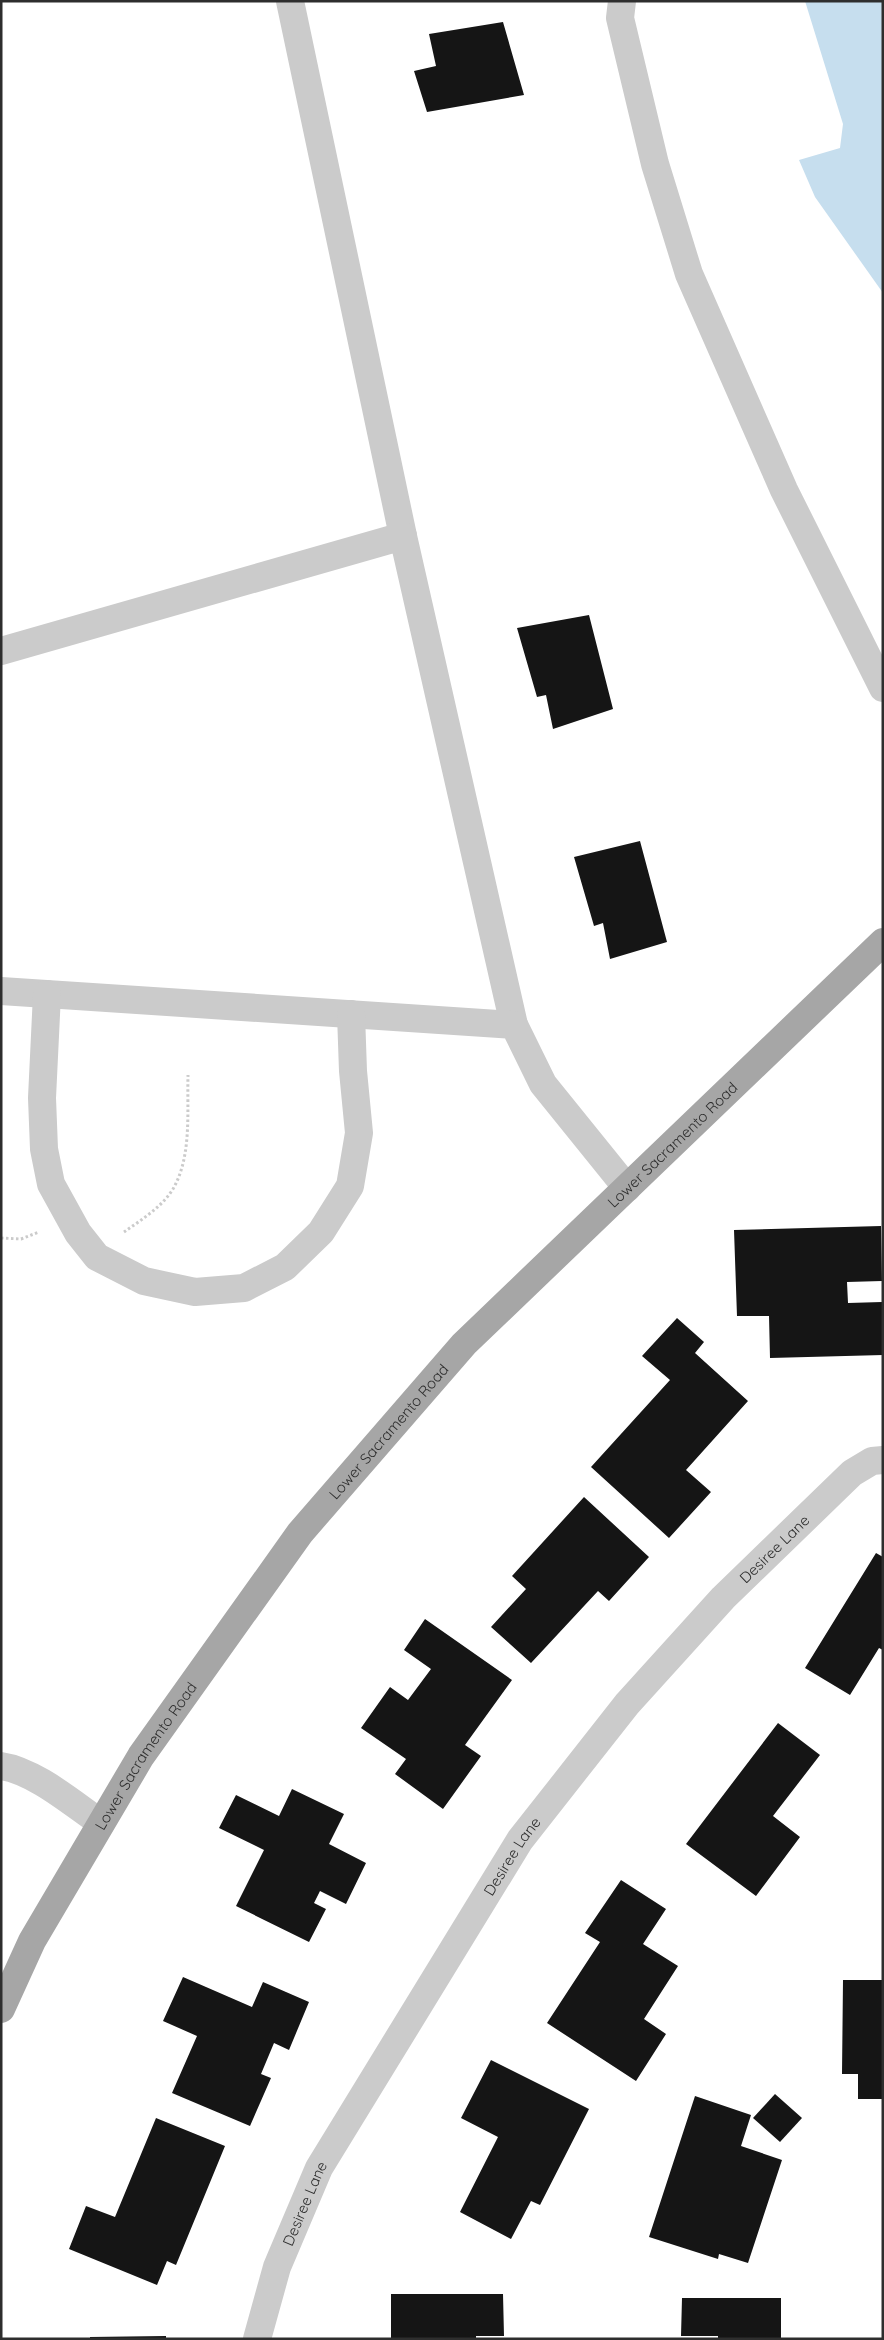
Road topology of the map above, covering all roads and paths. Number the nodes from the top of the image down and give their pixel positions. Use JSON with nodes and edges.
{"nodes":[{"id":1,"x":290,"y":1,"type":"edge"},
{"id":2,"x":622,"y":1,"type":"edge"},
{"id":3,"x":403,"y":536,"type":"junction"},
{"id":4,"x":1,"y":651,"type":"edge"},
{"id":5,"x":883,"y":688,"type":"edge"},
{"id":6,"x":883,"y":942,"type":"edge"},
{"id":7,"x":1,"y":992,"type":"edge"},
{"id":8,"x":47,"y":994,"type":"junction"},
{"id":9,"x":351,"y":1014,"type":"junction"},
{"id":10,"x":514,"y":1025,"type":"junction"},
{"id":11,"x":188,"y":1075,"type":"dead end"},
{"id":12,"x":627,"y":1188,"type":"junction"},
{"id":13,"x":78,"y":1233,"type":"junction"},
{"id":14,"x":1,"y":1238,"type":"edge"},
{"id":15,"x":883,"y":1460,"type":"edge"},
{"id":16,"x":1,"y":1766,"type":"edge"},
{"id":17,"x":101,"y":1824,"type":"junction"},
{"id":18,"x":1,"y":2009,"type":"edge"},
{"id":19,"x":257,"y":2339,"type":"edge"}],
"edges":[{"from":1,"to":3,"type":"street"},
{"from":2,"to":5,"type":"street"},
{"from":3,"to":4,"type":"street"},
{"from":3,"to":10,"type":"street"},
{"from":6,"to":12,"type":"main road","name":"Lower Sacramento Road"},
{"from":7,"to":8,"type":"street"},
{"from":8,"to":9,"type":"street"},
{"from":8,"to":13,"type":"street"},
{"from":9,"to":10,"type":"street"},
{"from":9,"to":13,"type":"street"},
{"from":10,"to":12,"type":"street"},
{"from":11,"to":13,"type":"path"},
{"from":12,"to":17,"type":"main road","name":"Lower Sacramento Road"},
{"from":13,"to":14,"type":"path"},
{"from":15,"to":19,"type":"street","name":"Desiree Lane"},
{"from":16,"to":17,"type":"street"},
{"from":17,"to":18,"type":"main road","name":"Lower Sacramento Road"}]}
